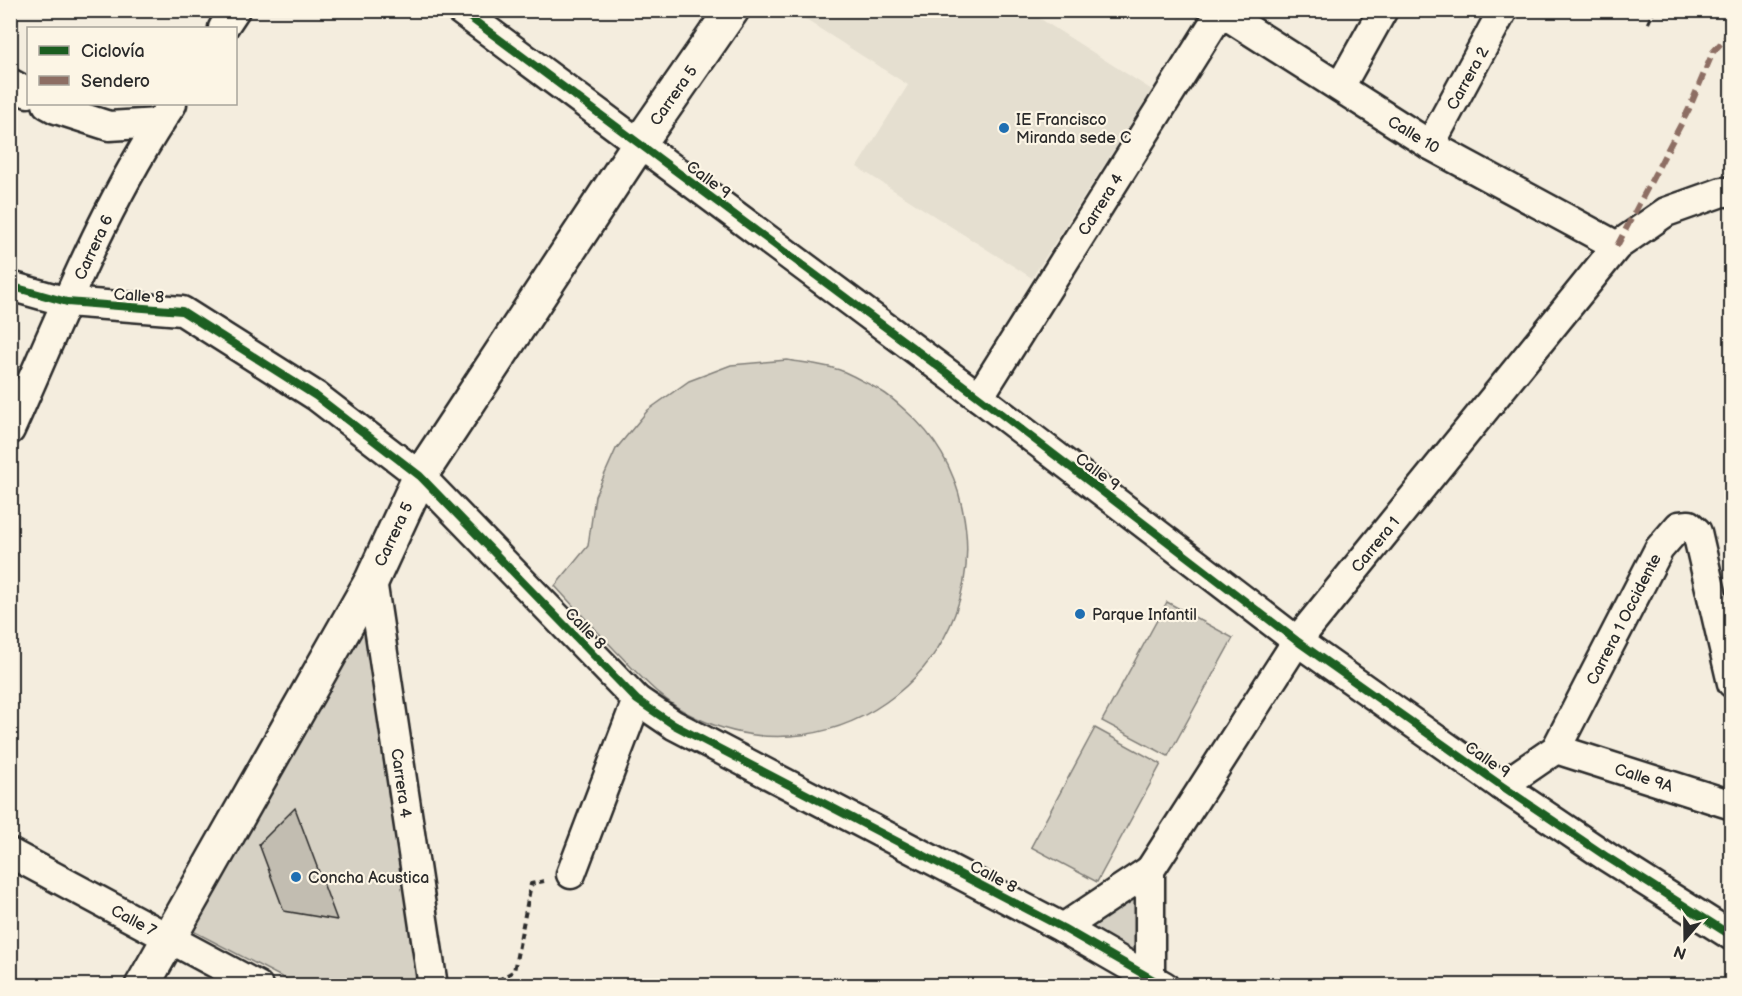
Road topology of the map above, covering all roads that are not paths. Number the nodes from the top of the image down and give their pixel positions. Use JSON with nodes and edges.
{"nodes":[{"id":1,"x":235,"y":10,"type":"edge"},
{"id":2,"x":460,"y":10,"type":"edge"},
{"id":3,"x":732,"y":10,"type":"edge"},
{"id":4,"x":1383,"y":10,"type":"edge"},
{"id":5,"x":1503,"y":10,"type":"edge"},
{"id":6,"x":1220,"y":11,"type":"edge"},
{"id":7,"x":224,"y":27,"type":"edge"},
{"id":8,"x":10,"y":82,"type":"edge"},
{"id":9,"x":1340,"y":87,"type":"junction"},
{"id":10,"x":27,"y":92,"type":"edge"},
{"id":11,"x":49,"y":105,"type":"edge"},
{"id":12,"x":166,"y":113,"type":"edge"},
{"id":13,"x":639,"y":144,"type":"junction"},
{"id":14,"x":1430,"y":145,"type":"junction"},
{"id":15,"x":1731,"y":192,"type":"edge"},
{"id":16,"x":1617,"y":246,"type":"junction"},
{"id":17,"x":10,"y":286,"type":"edge"},
{"id":18,"x":67,"y":302,"type":"junction"},
{"id":19,"x":979,"y":397,"type":"junction"},
{"id":20,"x":10,"y":430,"type":"edge"},
{"id":21,"x":420,"y":476,"type":"junction"},
{"id":22,"x":372,"y":580,"type":"junction"},
{"id":23,"x":1297,"y":641,"type":"junction"},
{"id":24,"x":1731,"y":683,"type":"edge"},
{"id":25,"x":637,"y":700,"type":"junction"},
{"id":26,"x":1556,"y":748,"type":"junction"},
{"id":27,"x":1502,"y":786,"type":"junction"},
{"id":28,"x":1731,"y":805,"type":"edge"},
{"id":29,"x":10,"y":853,"type":"edge"},
{"id":30,"x":1150,"y":870,"type":"junction"},
{"id":31,"x":571,"y":874,"type":"road end"},
{"id":32,"x":1063,"y":928,"type":"junction"},
{"id":33,"x":1731,"y":936,"type":"edge"},
{"id":34,"x":168,"y":938,"type":"junction"},
{"id":35,"x":1155,"y":983,"type":"edge"},
{"id":36,"x":142,"y":986,"type":"edge"},
{"id":37,"x":258,"y":986,"type":"edge"},
{"id":38,"x":433,"y":986,"type":"edge"}],
"edges":[{"from":1,"to":7,"type":"street"},
{"from":2,"to":13,"type":"street","name":"Calle 9"},
{"from":3,"to":13,"type":"street","name":"Carrera 5"},
{"from":4,"to":9,"type":"street"},
{"from":5,"to":14,"type":"street","name":"Carrera 2"},
{"from":6,"to":9,"type":"street","name":"Calle 10"},
{"from":6,"to":19,"type":"street","name":"Carrera 4"},
{"from":8,"to":10,"type":"street"},
{"from":9,"to":14,"type":"street","name":"Calle 10"},
{"from":11,"to":12,"type":"street"},
{"from":12,"to":18,"type":"street","name":"Carrera 6"},
{"from":13,"to":19,"type":"street","name":"Calle 9"},
{"from":13,"to":21,"type":"street","name":"Carrera 5"},
{"from":14,"to":16,"type":"street","name":"Calle 10"},
{"from":15,"to":16,"type":"street","name":"Carrera 1"},
{"from":16,"to":23,"type":"street","name":"Carrera 1"},
{"from":17,"to":18,"type":"street","name":"Calle 8"},
{"from":18,"to":20,"type":"street","name":"Carrera 6"},
{"from":18,"to":21,"type":"street","name":"Calle 8"},
{"from":19,"to":23,"type":"street","name":"Calle 9"},
{"from":21,"to":22,"type":"street","name":"Carrera 5"},
{"from":21,"to":25,"type":"street","name":"Calle 8"},
{"from":22,"to":34,"type":"street","name":"Carrera 5"},
{"from":22,"to":38,"type":"street","name":"Carrera 4"},
{"from":23,"to":27,"type":"street","name":"Calle 9"},
{"from":23,"to":30,"type":"street","name":"Carrera 1"},
{"from":24,"to":26,"type":"street","name":"Carrera 1 Occidente"},
{"from":25,"to":31,"type":"street"},
{"from":25,"to":32,"type":"street","name":"Calle 8"},
{"from":26,"to":27,"type":"street","name":"Carrera 1 Occidente"},
{"from":26,"to":28,"type":"street","name":"Calle 9A"},
{"from":27,"to":33,"type":"street","name":"Calle 9"},
{"from":29,"to":34,"type":"street","name":"Calle 7"},
{"from":30,"to":32,"type":"street"},
{"from":30,"to":35,"type":"street"},
{"from":32,"to":35,"type":"street","name":"Calle 8"},
{"from":34,"to":36,"type":"street","name":"Carrera 5"},
{"from":34,"to":37,"type":"street","name":"Calle 7"}]}
